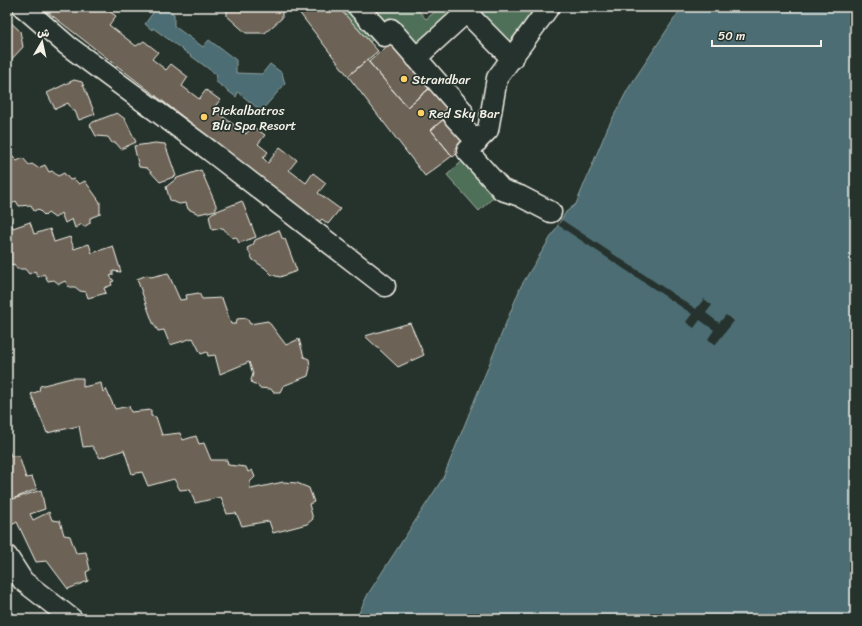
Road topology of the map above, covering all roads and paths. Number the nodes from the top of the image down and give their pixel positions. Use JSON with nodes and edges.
{"nodes":[{"id":1,"x":23,"y":7,"type":"edge"},
{"id":2,"x":358,"y":7,"type":"edge"},
{"id":3,"x":549,"y":7,"type":"edge"},
{"id":4,"x":466,"y":9,"type":"edge"},
{"id":5,"x":416,"y":58,"type":"junction"},
{"id":6,"x":512,"y":58,"type":"junction"},
{"id":7,"x":476,"y":142,"type":"junction"},
{"id":8,"x":551,"y":212,"type":"dead end"},
{"id":9,"x":385,"y":286,"type":"dead end"},
{"id":10,"x":7,"y":556,"type":"edge"},
{"id":11,"x":72,"y":619,"type":"edge"}],
"edges":[{"from":1,"to":9,"type":"street"},
{"from":2,"to":5,"type":"street"},
{"from":3,"to":6,"type":"street"},
{"from":4,"to":5,"type":"street"},
{"from":4,"to":6,"type":"street"},
{"from":5,"to":7,"type":"street"},
{"from":6,"to":7,"type":"street"},
{"from":7,"to":8,"type":"street"},
{"from":10,"to":11,"type":"street"}]}
